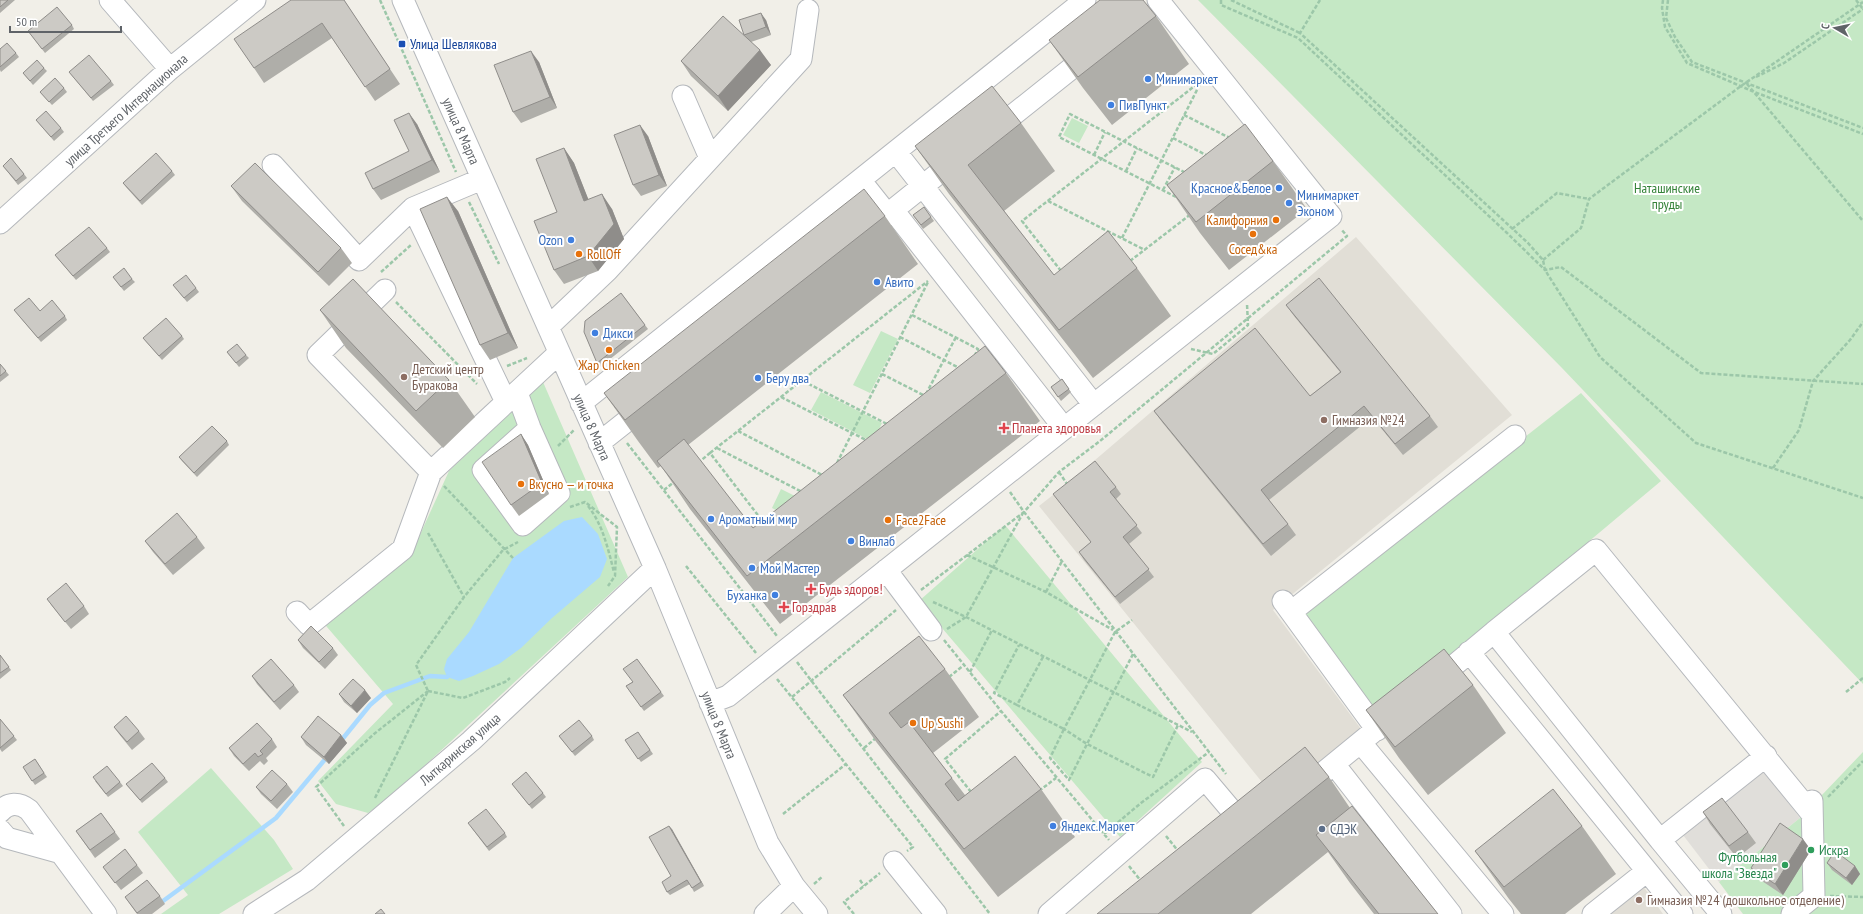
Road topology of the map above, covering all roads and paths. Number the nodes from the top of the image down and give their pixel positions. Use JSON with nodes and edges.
{"nodes":[{"id":1,"x":110,"y":0,"type":"edge"},
{"id":2,"x":255,"y":0,"type":"edge"},
{"id":3,"x":403,"y":0,"type":"edge"},
{"id":4,"x":1086,"y":0,"type":"edge"},
{"id":5,"x":1221,"y":0,"type":"edge"},
{"id":6,"x":1231,"y":0,"type":"edge"},
{"id":7,"x":1320,"y":0,"type":"edge"},
{"id":8,"x":1663,"y":0,"type":"edge"},
{"id":9,"x":1668,"y":0,"type":"edge"},
{"id":10,"x":1856,"y":0,"type":"edge"},
{"id":11,"x":1863,"y":2,"type":"edge"},
{"id":12,"x":1152,"y":4,"type":"edge"},
{"id":13,"x":1860,"y":4,"type":"junction"},
{"id":14,"x":1863,"y":9,"type":"edge"},
{"id":15,"x":808,"y":10,"type":"dead end"},
{"id":16,"x":1300,"y":33,"type":"junction"},
{"id":17,"x":1108,"y":39,"type":"edge"},
{"id":18,"x":170,"y":69,"type":"junction"},
{"id":19,"x":1745,"y":83,"type":"junction"},
{"id":20,"x":1741,"y":86,"type":"junction"},
{"id":21,"x":1752,"y":91,"type":"junction"},
{"id":22,"x":683,"y":96,"type":"dead end"},
{"id":23,"x":1184,"y":115,"type":"junction"},
{"id":24,"x":1863,"y":128,"type":"edge"},
{"id":25,"x":1106,"y":132,"type":"junction"},
{"id":26,"x":1863,"y":134,"type":"edge"},
{"id":27,"x":1173,"y":138,"type":"junction"},
{"id":28,"x":1124,"y":141,"type":"junction"},
{"id":29,"x":1237,"y":141,"type":"edge"},
{"id":30,"x":1137,"y":148,"type":"junction"},
{"id":31,"x":896,"y":152,"type":"junction"},
{"id":32,"x":1094,"y":155,"type":"junction"},
{"id":33,"x":710,"y":158,"type":"junction"},
{"id":34,"x":1213,"y":158,"type":"edge"},
{"id":35,"x":1102,"y":159,"type":"junction"},
{"id":36,"x":1161,"y":160,"type":"junction"},
{"id":37,"x":273,"y":165,"type":"dead end"},
{"id":38,"x":1175,"y":167,"type":"junction"},
{"id":39,"x":1126,"y":171,"type":"junction"},
{"id":40,"x":1188,"y":174,"type":"edge"},
{"id":41,"x":482,"y":179,"type":"junction"},
{"id":42,"x":860,"y":180,"type":"junction"},
{"id":43,"x":1150,"y":183,"type":"junction"},
{"id":44,"x":922,"y":186,"type":"junction"},
{"id":45,"x":1163,"y":190,"type":"junction"},
{"id":46,"x":1177,"y":197,"type":"edge"},
{"id":47,"x":1589,"y":199,"type":"junction"},
{"id":48,"x":1048,"y":201,"type":"junction"},
{"id":49,"x":413,"y":208,"type":"junction"},
{"id":50,"x":890,"y":212,"type":"junction"},
{"id":51,"x":1192,"y":212,"type":"edge"},
{"id":52,"x":1863,"y":221,"type":"edge"},
{"id":53,"x":0,"y":223,"type":"edge"},
{"id":54,"x":1512,"y":229,"type":"junction"},
{"id":55,"x":425,"y":233,"type":"junction"},
{"id":56,"x":1347,"y":236,"type":"dead end"},
{"id":57,"x":1122,"y":238,"type":"junction"},
{"id":58,"x":846,"y":247,"type":"edge"},
{"id":59,"x":1145,"y":250,"type":"junction"},
{"id":60,"x":1543,"y":260,"type":"junction"},
{"id":61,"x":1126,"y":264,"type":"edge"},
{"id":62,"x":1545,"y":270,"type":"junction"},
{"id":63,"x":1064,"y":275,"type":"edge"},
{"id":64,"x":382,"y":282,"type":"junction"},
{"id":65,"x":912,"y":314,"type":"junction"},
{"id":66,"x":1863,"y":322,"type":"edge"},
{"id":67,"x":548,"y":327,"type":"junction"},
{"id":68,"x":900,"y":337,"type":"junction"},
{"id":69,"x":956,"y":337,"type":"junction"},
{"id":70,"x":559,"y":353,"type":"junction"},
{"id":71,"x":534,"y":355,"type":"dead end"},
{"id":72,"x":944,"y":360,"type":"junction"},
{"id":73,"x":972,"y":360,"type":"edge"},
{"id":74,"x":966,"y":371,"type":"edge"},
{"id":75,"x":882,"y":374,"type":"junction"},
{"id":76,"x":802,"y":380,"type":"junction"},
{"id":77,"x":487,"y":381,"type":"junction"},
{"id":78,"x":1813,"y":381,"type":"junction"},
{"id":79,"x":1863,"y":384,"type":"edge"},
{"id":80,"x":665,"y":391,"type":"edge"},
{"id":81,"x":925,"y":396,"type":"junction"},
{"id":82,"x":781,"y":397,"type":"junction"},
{"id":83,"x":512,"y":398,"type":"junction"},
{"id":84,"x":931,"y":400,"type":"edge"},
{"id":85,"x":581,"y":403,"type":"junction"},
{"id":86,"x":1094,"y":405,"type":"junction"},
{"id":87,"x":863,"y":412,"type":"junction"},
{"id":88,"x":884,"y":422,"type":"junction"},
{"id":89,"x":891,"y":426,"type":"edge"},
{"id":90,"x":530,"y":428,"type":"junction"},
{"id":91,"x":881,"y":428,"type":"edge"},
{"id":92,"x":1064,"y":428,"type":"junction"},
{"id":93,"x":574,"y":430,"type":"dead end"},
{"id":94,"x":738,"y":432,"type":"junction"},
{"id":95,"x":852,"y":433,"type":"junction"},
{"id":96,"x":1515,"y":436,"type":"dead end"},
{"id":97,"x":623,"y":438,"type":"edge"},
{"id":98,"x":599,"y":443,"type":"junction"},
{"id":99,"x":873,"y":444,"type":"edge"},
{"id":100,"x":717,"y":448,"type":"junction"},
{"id":101,"x":710,"y":453,"type":"junction"},
{"id":102,"x":545,"y":459,"type":"junction"},
{"id":103,"x":694,"y":466,"type":"edge"},
{"id":104,"x":836,"y":466,"type":"edge"},
{"id":105,"x":1773,"y":468,"type":"junction"},
{"id":106,"x":431,"y":472,"type":"junction"},
{"id":107,"x":1059,"y":472,"type":"junction"},
{"id":108,"x":829,"y":479,"type":"edge"},
{"id":109,"x":677,"y":480,"type":"edge"},
{"id":110,"x":1067,"y":484,"type":"edge"},
{"id":111,"x":664,"y":490,"type":"junction"},
{"id":112,"x":1009,"y":490,"type":"dead end"},
{"id":113,"x":804,"y":493,"type":"edge"},
{"id":114,"x":1863,"y":498,"type":"edge"},
{"id":115,"x":585,"y":502,"type":"junction"},
{"id":116,"x":566,"y":508,"type":"dead end"},
{"id":117,"x":416,"y":512,"type":"junction"},
{"id":118,"x":1024,"y":512,"type":"junction"},
{"id":119,"x":768,"y":527,"type":"edge"},
{"id":120,"x":521,"y":540,"type":"dead end"},
{"id":121,"x":503,"y":550,"type":"junction"},
{"id":122,"x":967,"y":555,"type":"junction"},
{"id":123,"x":513,"y":558,"type":"dead end"},
{"id":124,"x":1062,"y":561,"type":"junction"},
{"id":125,"x":686,"y":566,"type":"dead end"},
{"id":126,"x":994,"y":566,"type":"junction"},
{"id":127,"x":654,"y":568,"type":"junction"},
{"id":128,"x":886,"y":570,"type":"junction"},
{"id":129,"x":615,"y":576,"type":"junction"},
{"id":130,"x":607,"y":589,"type":"dead end"},
{"id":131,"x":1046,"y":592,"type":"junction"},
{"id":132,"x":464,"y":597,"type":"junction"},
{"id":133,"x":912,"y":597,"type":"junction"},
{"id":134,"x":297,"y":612,"type":"dead end"},
{"id":135,"x":966,"y":617,"type":"junction"},
{"id":136,"x":1132,"y":620,"type":"dead end"},
{"id":137,"x":992,"y":630,"type":"junction"},
{"id":138,"x":938,"y":632,"type":"junction"},
{"id":139,"x":1116,"y":632,"type":"junction"},
{"id":140,"x":1494,"y":632,"type":"junction"},
{"id":141,"x":1019,"y":645,"type":"junction"},
{"id":142,"x":787,"y":649,"type":"junction"},
{"id":143,"x":1469,"y":652,"type":"junction"},
{"id":144,"x":1133,"y":654,"type":"junction"},
{"id":145,"x":1043,"y":657,"type":"junction"},
{"id":146,"x":964,"y":665,"type":"junction"},
{"id":147,"x":766,"y":666,"type":"junction"},
{"id":148,"x":970,"y":672,"type":"junction"},
{"id":149,"x":516,"y":674,"type":"dead end"},
{"id":150,"x":1863,"y":678,"type":"edge"},
{"id":151,"x":946,"y":679,"type":"dead end"},
{"id":152,"x":811,"y":681,"type":"junction"},
{"id":153,"x":1090,"y":681,"type":"junction"},
{"id":154,"x":428,"y":691,"type":"junction"},
{"id":155,"x":1846,"y":692,"type":"dead end"},
{"id":156,"x":1114,"y":693,"type":"junction"},
{"id":157,"x":792,"y":697,"type":"junction"},
{"id":158,"x":710,"y":703,"type":"junction"},
{"id":159,"x":1017,"y":705,"type":"junction"},
{"id":160,"x":1001,"y":711,"type":"junction"},
{"id":161,"x":1178,"y":725,"type":"junction"},
{"id":162,"x":1064,"y":729,"type":"junction"},
{"id":163,"x":881,"y":733,"type":"edge"},
{"id":164,"x":1194,"y":733,"type":"junction"},
{"id":165,"x":1369,"y":737,"type":"junction"},
{"id":166,"x":1087,"y":744,"type":"junction"},
{"id":167,"x":864,"y":748,"type":"junction"},
{"id":168,"x":1209,"y":752,"type":"junction"},
{"id":169,"x":1766,"y":756,"type":"junction"},
{"id":170,"x":1863,"y":761,"type":"edge"},
{"id":171,"x":846,"y":764,"type":"junction"},
{"id":172,"x":1334,"y":764,"type":"junction"},
{"id":173,"x":1228,"y":776,"type":"dead end"},
{"id":174,"x":1056,"y":778,"type":"junction"},
{"id":175,"x":973,"y":795,"type":"edge"},
{"id":176,"x":1033,"y":796,"type":"edge"},
{"id":177,"x":375,"y":798,"type":"dead end"},
{"id":178,"x":1287,"y":802,"type":"edge"},
{"id":179,"x":1141,"y":803,"type":"junction"},
{"id":180,"x":1812,"y":804,"type":"junction"},
{"id":181,"x":0,"y":812,"type":"edge"},
{"id":182,"x":783,"y":814,"type":"dead end"},
{"id":183,"x":1263,"y":821,"type":"edge"},
{"id":184,"x":1155,"y":822,"type":"junction"},
{"id":185,"x":0,"y":830,"type":"edge"},
{"id":186,"x":1104,"y":834,"type":"junction"},
{"id":187,"x":354,"y":840,"type":"junction"},
{"id":188,"x":1660,"y":840,"type":"junction"},
{"id":189,"x":1119,"y":852,"type":"junction"},
{"id":190,"x":61,"y":853,"type":"junction"},
{"id":191,"x":1184,"y":857,"type":"edge"},
{"id":192,"x":894,"y":862,"type":"junction"},
{"id":193,"x":1648,"y":871,"type":"junction"},
{"id":194,"x":860,"y":880,"type":"dead end"},
{"id":195,"x":1143,"y":883,"type":"edge"},
{"id":196,"x":794,"y":886,"type":"junction"},
{"id":197,"x":864,"y":886,"type":"junction"},
{"id":198,"x":1814,"y":896,"type":"junction"},
{"id":199,"x":1863,"y":897,"type":"edge"},
{"id":200,"x":106,"y":914,"type":"edge"},
{"id":201,"x":254,"y":914,"type":"edge"},
{"id":202,"x":765,"y":914,"type":"edge"},
{"id":203,"x":817,"y":914,"type":"edge"},
{"id":204,"x":854,"y":914,"type":"edge"},
{"id":205,"x":936,"y":914,"type":"edge"},
{"id":206,"x":990,"y":914,"type":"edge"},
{"id":207,"x":1049,"y":914,"type":"edge"},
{"id":208,"x":1451,"y":914,"type":"edge"},
{"id":209,"x":1502,"y":914,"type":"edge"},
{"id":210,"x":1593,"y":914,"type":"edge"},
{"id":211,"x":1682,"y":914,"type":"edge"},
{"id":212,"x":1722,"y":914,"type":"edge"},
{"id":213,"x":1792,"y":914,"type":"edge"}],
"edges":[{"from":1,"to":18,"type":"street"},
{"from":2,"to":18,"type":"street","name":"улица Третьего Интернационала"},
{"from":3,"to":41,"type":"street","name":"улица 8 Марта"},
{"from":4,"to":31,"type":"street"},
{"from":5,"to":62,"type":"path"},
{"from":6,"to":16,"type":"path"},
{"from":7,"to":16,"type":"path"},
{"from":8,"to":20,"type":"path"},
{"from":9,"to":19,"type":"path"},
{"from":10,"to":13,"type":"path"},
{"from":11,"to":13,"type":"path"},
{"from":12,"to":86,"type":"street"},
{"from":13,"to":14,"type":"path"},
{"from":13,"to":19,"type":"path"},
{"from":14,"to":19,"type":"path"},
{"from":15,"to":33,"type":"street"},
{"from":16,"to":54,"type":"path"},
{"from":17,"to":44,"type":"street"},
{"from":18,"to":53,"type":"street","name":"улица Третьего Интернационала"},
{"from":19,"to":20,"type":"path"},
{"from":19,"to":21,"type":"path"},
{"from":19,"to":24,"type":"path"},
{"from":20,"to":21,"type":"path"},
{"from":20,"to":47,"type":"path"},
{"from":21,"to":26,"type":"path"},
{"from":21,"to":52,"type":"path"},
{"from":22,"to":33,"type":"street"},
{"from":23,"to":27,"type":"path"},
{"from":23,"to":28,"type":"path"},
{"from":23,"to":29,"type":"path"},
{"from":25,"to":28,"type":"path"},
{"from":25,"to":32,"type":"path"},
{"from":25,"to":32,"type":"path"},
{"from":27,"to":34,"type":"path"},
{"from":27,"to":36,"type":"path"},
{"from":28,"to":30,"type":"path"},
{"from":28,"to":35,"type":"path"},
{"from":30,"to":36,"type":"path"},
{"from":30,"to":39,"type":"path"},
{"from":31,"to":42,"type":"street"},
{"from":31,"to":44,"type":"street"},
{"from":32,"to":35,"type":"path"},
{"from":33,"to":67,"type":"street"},
{"from":35,"to":39,"type":"path"},
{"from":35,"to":48,"type":"path"},
{"from":36,"to":38,"type":"path"},
{"from":36,"to":43,"type":"path"},
{"from":37,"to":49,"type":"street"},
{"from":38,"to":40,"type":"path"},
{"from":38,"to":45,"type":"path"},
{"from":39,"to":43,"type":"path"},
{"from":41,"to":49,"type":"street"},
{"from":41,"to":67,"type":"street","name":"улица 8 Марта"},
{"from":42,"to":50,"type":"street"},
{"from":42,"to":85,"type":"street"},
{"from":43,"to":45,"type":"path"},
{"from":43,"to":57,"type":"path"},
{"from":44,"to":50,"type":"street"},
{"from":44,"to":86,"type":"street"},
{"from":45,"to":46,"type":"path"},
{"from":47,"to":54,"type":"path"},
{"from":47,"to":60,"type":"path"},
{"from":48,"to":57,"type":"path"},
{"from":48,"to":63,"type":"path"},
{"from":49,"to":55,"type":"street"},
{"from":50,"to":58,"type":"street"},
{"from":50,"to":92,"type":"street"},
{"from":51,"to":59,"type":"path"},
{"from":54,"to":60,"type":"path"},
{"from":55,"to":64,"type":"path"},
{"from":55,"to":77,"type":"street"},
{"from":56,"to":107,"type":"path"},
{"from":57,"to":59,"type":"path"},
{"from":59,"to":61,"type":"path"},
{"from":60,"to":62,"type":"path"},
{"from":62,"to":78,"type":"path"},
{"from":62,"to":105,"type":"path"},
{"from":64,"to":77,"type":"path"},
{"from":64,"to":106,"type":"street"},
{"from":65,"to":68,"type":"path"},
{"from":65,"to":69,"type":"path"},
{"from":65,"to":76,"type":"path"},
{"from":66,"to":78,"type":"path"},
{"from":67,"to":70,"type":"street","name":"улица 8 Марта"},
{"from":68,"to":72,"type":"path"},
{"from":68,"to":75,"type":"path"},
{"from":69,"to":72,"type":"path"},
{"from":69,"to":73,"type":"path"},
{"from":70,"to":83,"type":"street"},
{"from":70,"to":85,"type":"street","name":"улица 8 Марта"},
{"from":71,"to":77,"type":"path"},
{"from":72,"to":74,"type":"path"},
{"from":72,"to":81,"type":"path"},
{"from":75,"to":81,"type":"path"},
{"from":75,"to":87,"type":"path"},
{"from":76,"to":82,"type":"path"},
{"from":76,"to":87,"type":"path"},
{"from":77,"to":83,"type":"street"},
{"from":78,"to":79,"type":"path"},
{"from":78,"to":105,"type":"path"},
{"from":80,"to":98,"type":"street"},
{"from":81,"to":84,"type":"path"},
{"from":82,"to":94,"type":"path"},
{"from":82,"to":95,"type":"path"},
{"from":83,"to":90,"type":"street"},
{"from":83,"to":106,"type":"street"},
{"from":85,"to":98,"type":"street","name":"улица 8 Марта"},
{"from":86,"to":92,"type":"street"},
{"from":87,"to":88,"type":"path"},
{"from":87,"to":95,"type":"path"},
{"from":88,"to":89,"type":"path"},
{"from":88,"to":91,"type":"path"},
{"from":90,"to":102,"type":"street"},
{"from":90,"to":102,"type":"street"},
{"from":92,"to":128,"type":"street"},
{"from":93,"to":102,"type":"path"},
{"from":94,"to":100,"type":"path"},
{"from":94,"to":108,"type":"path"},
{"from":95,"to":99,"type":"path"},
{"from":95,"to":104,"type":"path"},
{"from":96,"to":165,"type":"street"},
{"from":97,"to":111,"type":"path"},
{"from":98,"to":127,"type":"street","name":"улица 8 Марта"},
{"from":100,"to":101,"type":"path"},
{"from":100,"to":113,"type":"path"},
{"from":101,"to":103,"type":"path"},
{"from":101,"to":119,"type":"path"},
{"from":105,"to":114,"type":"path"},
{"from":106,"to":117,"type":"street"},
{"from":106,"to":121,"type":"path"},
{"from":107,"to":110,"type":"path"},
{"from":107,"to":118,"type":"path"},
{"from":109,"to":111,"type":"path"},
{"from":111,"to":142,"type":"path"},
{"from":112,"to":118,"type":"path"},
{"from":115,"to":116,"type":"path"},
{"from":115,"to":129,"type":"path"},
{"from":115,"to":129,"type":"path"},
{"from":117,"to":132,"type":"path"},
{"from":117,"to":134,"type":"street"},
{"from":118,"to":122,"type":"path"},
{"from":118,"to":124,"type":"path"},
{"from":118,"to":126,"type":"path"},
{"from":120,"to":121,"type":"path"},
{"from":121,"to":123,"type":"path"},
{"from":121,"to":132,"type":"path"},
{"from":122,"to":126,"type":"path"},
{"from":122,"to":133,"type":"path"},
{"from":124,"to":131,"type":"path"},
{"from":124,"to":139,"type":"path"},
{"from":125,"to":147,"type":"path"},
{"from":126,"to":131,"type":"path"},
{"from":126,"to":135,"type":"path"},
{"from":127,"to":158,"type":"street","name":"улица 8 Марта"},
{"from":127,"to":187,"type":"street","name":"Лыткаринская улица"},
{"from":128,"to":133,"type":"street"},
{"from":128,"to":142,"type":"street"},
{"from":129,"to":130,"type":"path"},
{"from":131,"to":139,"type":"path"},
{"from":132,"to":154,"type":"path"},
{"from":133,"to":135,"type":"path"},
{"from":133,"to":138,"type":"street"},
{"from":133,"to":152,"type":"path"},
{"from":135,"to":137,"type":"path"},
{"from":135,"to":138,"type":"path"},
{"from":136,"to":139,"type":"path"},
{"from":137,"to":141,"type":"path"},
{"from":137,"to":148,"type":"path"},
{"from":138,"to":146,"type":"path"},
{"from":139,"to":144,"type":"path"},
{"from":139,"to":153,"type":"path"},
{"from":140,"to":143,"type":"street"},
{"from":140,"to":169,"type":"street"},
{"from":140,"to":188,"type":"street"},
{"from":141,"to":145,"type":"path"},
{"from":141,"to":159,"type":"path"},
{"from":142,"to":147,"type":"street"},
{"from":142,"to":152,"type":"path"},
{"from":143,"to":165,"type":"street"},
{"from":143,"to":193,"type":"street"},
{"from":144,"to":156,"type":"path"},
{"from":144,"to":164,"type":"path"},
{"from":145,"to":153,"type":"path"},
{"from":145,"to":159,"type":"path"},
{"from":146,"to":148,"type":"path"},
{"from":146,"to":151,"type":"path"},
{"from":147,"to":157,"type":"path"},
{"from":147,"to":158,"type":"street"},
{"from":148,"to":160,"type":"path"},
{"from":149,"to":154,"type":"path"},
{"from":150,"to":155,"type":"path"},
{"from":152,"to":157,"type":"path"},
{"from":152,"to":167,"type":"path"},
{"from":153,"to":156,"type":"path"},
{"from":153,"to":162,"type":"path"},
{"from":154,"to":177,"type":"path"},
{"from":154,"to":187,"type":"path"},
{"from":156,"to":161,"type":"path"},
{"from":156,"to":166,"type":"path"},
{"from":157,"to":171,"type":"path"},
{"from":158,"to":196,"type":"street","name":"улица 8 Марта"},
{"from":159,"to":162,"type":"path"},
{"from":160,"to":174,"type":"path"},
{"from":160,"to":175,"type":"path"},
{"from":161,"to":164,"type":"path"},
{"from":161,"to":166,"type":"path"},
{"from":162,"to":166,"type":"path"},
{"from":162,"to":166,"type":"path"},
{"from":163,"to":167,"type":"path"},
{"from":164,"to":168,"type":"path"},
{"from":165,"to":172,"type":"street"},
{"from":165,"to":209,"type":"street"},
{"from":167,"to":206,"type":"path"},
{"from":168,"to":173,"type":"path"},
{"from":168,"to":179,"type":"path"},
{"from":169,"to":180,"type":"street"},
{"from":169,"to":188,"type":"street"},
{"from":170,"to":180,"type":"path"},
{"from":171,"to":182,"type":"path"},
{"from":171,"to":192,"type":"path"},
{"from":172,"to":178,"type":"street"},
{"from":172,"to":208,"type":"street"},
{"from":174,"to":176,"type":"path"},
{"from":174,"to":186,"type":"path"},
{"from":179,"to":184,"type":"path"},
{"from":179,"to":186,"type":"path"},
{"from":180,"to":198,"type":"street"},
{"from":181,"to":190,"type":"street"},
{"from":183,"to":184,"type":"street"},
{"from":184,"to":189,"type":"street"},
{"from":184,"to":191,"type":"path"},
{"from":185,"to":190,"type":"street"},
{"from":186,"to":189,"type":"path"},
{"from":187,"to":201,"type":"street","name":"Лыткаринская улица"},
{"from":188,"to":212,"type":"street"},
{"from":189,"to":195,"type":"path"},
{"from":189,"to":207,"type":"street"},
{"from":190,"to":200,"type":"street"},
{"from":192,"to":197,"type":"path"},
{"from":192,"to":205,"type":"street"},
{"from":193,"to":210,"type":"street"},
{"from":193,"to":211,"type":"street"},
{"from":194,"to":197,"type":"path"},
{"from":196,"to":202,"type":"street"},
{"from":196,"to":203,"type":"street","name":"улица 8 Марта"},
{"from":197,"to":204,"type":"path"},
{"from":198,"to":199,"type":"path"},
{"from":198,"to":213,"type":"street"}]}
